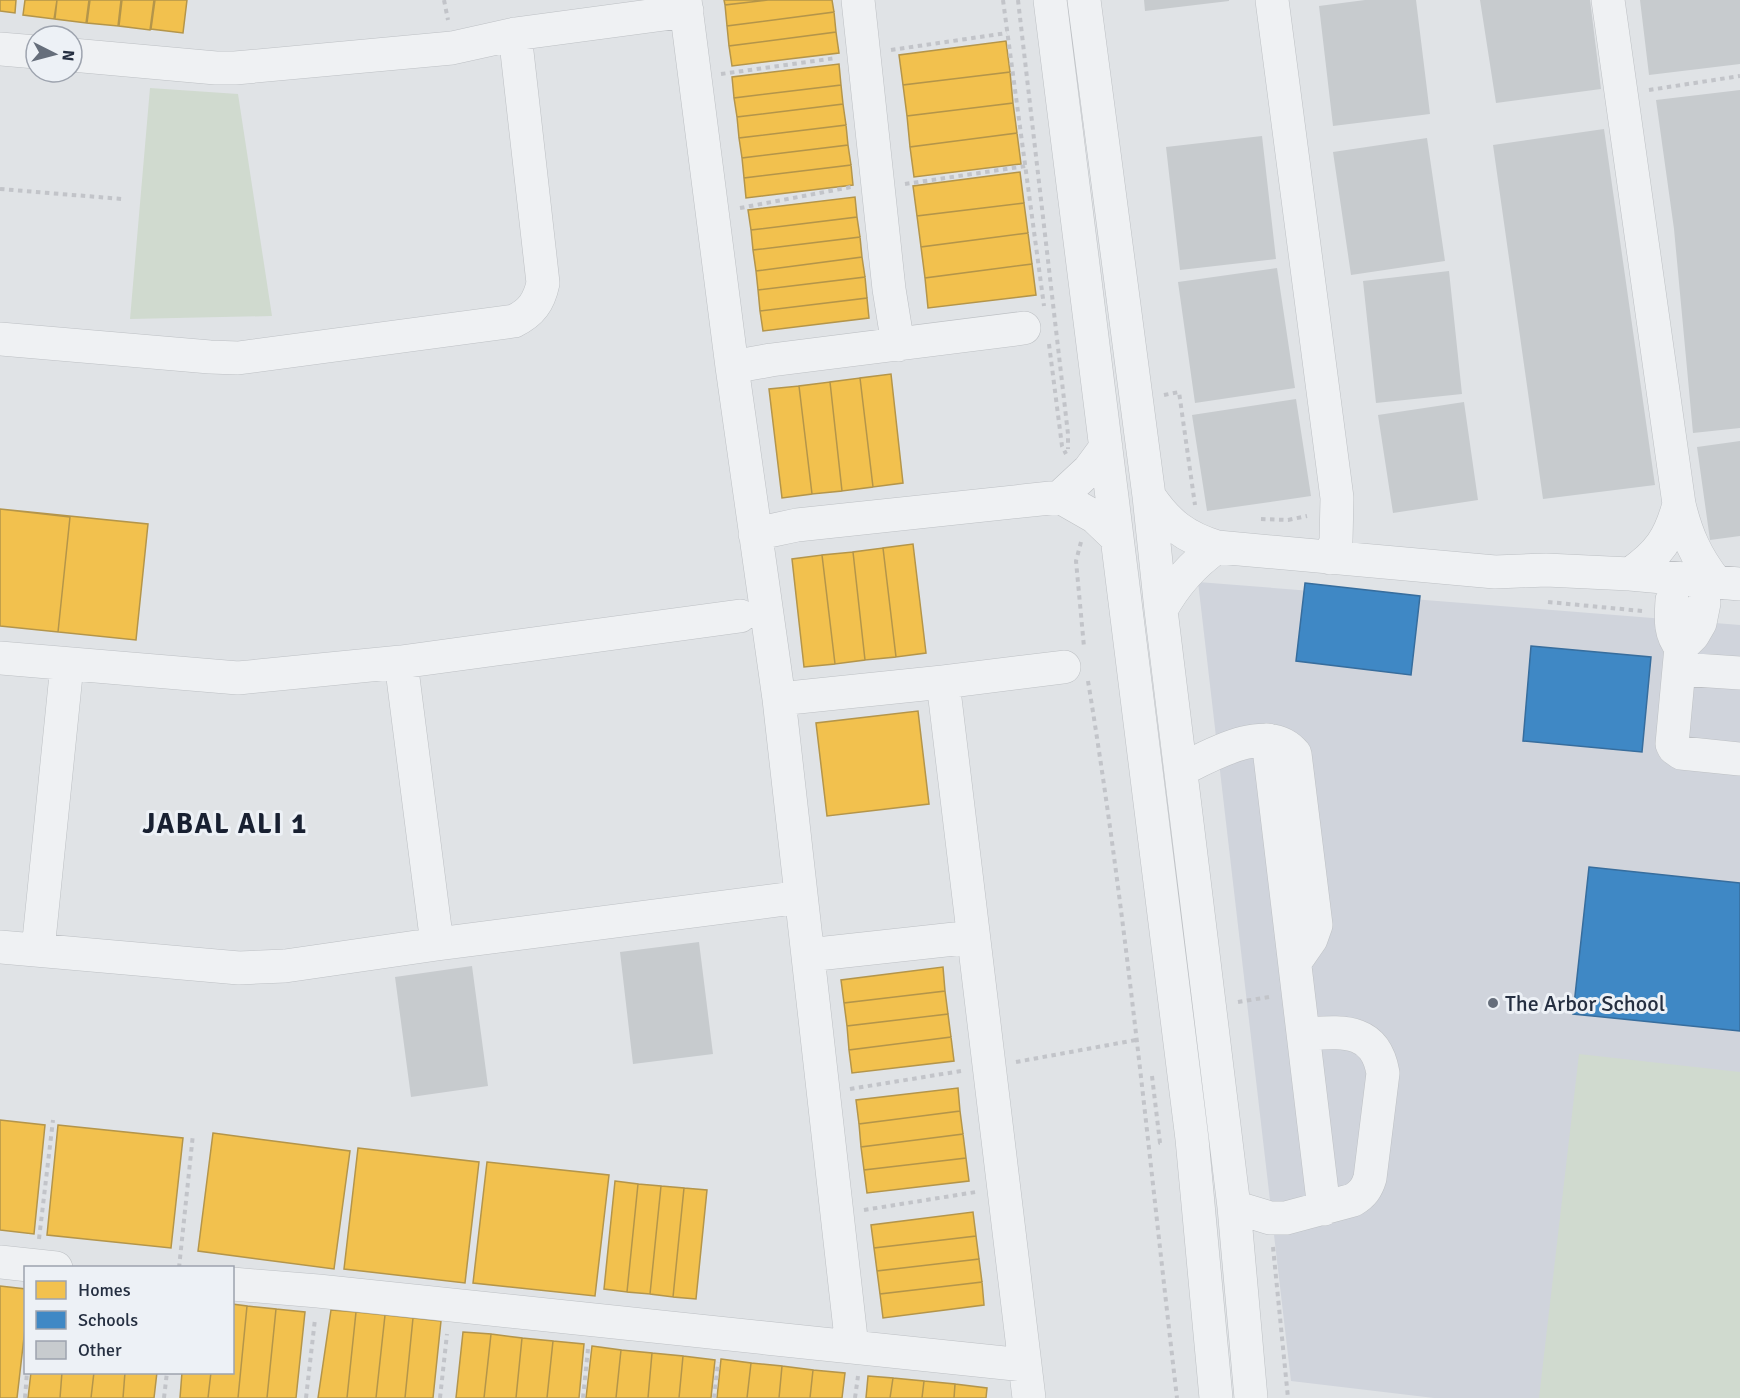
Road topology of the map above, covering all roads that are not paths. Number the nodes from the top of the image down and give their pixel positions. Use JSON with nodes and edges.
{"nodes":[{"id":1,"x":858,"y":0,"type":"edge"},
{"id":2,"x":1050,"y":0,"type":"edge"},
{"id":3,"x":1084,"y":0,"type":"edge"},
{"id":4,"x":1272,"y":0,"type":"edge"},
{"id":5,"x":1608,"y":0,"type":"edge"},
{"id":6,"x":686,"y":6,"type":"edge"},
{"id":7,"x":515,"y":34,"type":"junction"},
{"id":8,"x":0,"y":49,"type":"edge"},
{"id":9,"x":24,"y":51,"type":"edge"},
{"id":10,"x":84,"y":56,"type":"edge"},
{"id":11,"x":1039,"y":328,"type":"road end"},
{"id":12,"x":0,"y":339,"type":"edge"},
{"id":13,"x":898,"y":345,"type":"junction"},
{"id":14,"x":732,"y":367,"type":"junction"},
{"id":15,"x":1106,"y":447,"type":"junction"},
{"id":16,"x":1149,"y":496,"type":"junction"},
{"id":17,"x":1070,"y":502,"type":"junction"},
{"id":18,"x":1679,"y":504,"type":"junction"},
{"id":19,"x":755,"y":534,"type":"junction"},
{"id":20,"x":1117,"y":538,"type":"junction"},
{"id":21,"x":1217,"y":548,"type":"junction"},
{"id":22,"x":1330,"y":558,"type":"junction"},
{"id":23,"x":1495,"y":572,"type":"junction"},
{"id":24,"x":1630,"y":574,"type":"junction"},
{"id":25,"x":1720,"y":589,"type":"edge"},
{"id":26,"x":1672,"y":600,"type":"junction"},
{"id":27,"x":1740,"y":605,"type":"edge"},
{"id":28,"x":1161,"y":610,"type":"junction"},
{"id":29,"x":740,"y":616,"type":"dead end"},
{"id":30,"x":0,"y":658,"type":"edge"},
{"id":31,"x":1681,"y":658,"type":"junction"},
{"id":32,"x":401,"y":662,"type":"junction"},
{"id":33,"x":67,"y":665,"type":"junction"},
{"id":34,"x":1079,"y":665,"type":"road end"},
{"id":35,"x":1740,"y":673,"type":"edge"},
{"id":36,"x":943,"y":682,"type":"junction"},
{"id":37,"x":779,"y":699,"type":"junction"},
{"id":38,"x":1740,"y":759,"type":"edge"},
{"id":39,"x":1180,"y":770,"type":"junction"},
{"id":40,"x":801,"y":897,"type":"junction"},
{"id":41,"x":973,"y":937,"type":"junction"},
{"id":42,"x":437,"y":944,"type":"junction"},
{"id":43,"x":0,"y":946,"type":"edge"},
{"id":44,"x":38,"y":950,"type":"junction"},
{"id":45,"x":808,"y":955,"type":"junction"},
{"id":46,"x":1304,"y":1034,"type":"junction"},
{"id":47,"x":1234,"y":1207,"type":"junction"},
{"id":48,"x":1324,"y":1209,"type":"junction"},
{"id":49,"x":0,"y":1262,"type":"edge"},
{"id":50,"x":37,"y":1266,"type":"edge"},
{"id":51,"x":234,"y":1284,"type":"edge"},
{"id":52,"x":852,"y":1347,"type":"junction"},
{"id":53,"x":1024,"y":1365,"type":"junction"},
{"id":54,"x":1029,"y":1398,"type":"edge"},
{"id":55,"x":1216,"y":1398,"type":"edge"},
{"id":56,"x":1251,"y":1398,"type":"edge"}],
"edges":[{"from":1,"to":13,"type":"street"},
{"from":2,"to":15,"type":"street"},
{"from":3,"to":16,"type":"street"},
{"from":4,"to":22,"type":"street"},
{"from":5,"to":18,"type":"street"},
{"from":6,"to":7,"type":"street"},
{"from":6,"to":14,"type":"street"},
{"from":7,"to":10,"type":"street"},
{"from":7,"to":12,"type":"street"},
{"from":8,"to":9,"type":"street"},
{"from":11,"to":13,"type":"street"},
{"from":13,"to":14,"type":"street"},
{"from":14,"to":19,"type":"street"},
{"from":15,"to":17,"type":"street"},
{"from":15,"to":20,"type":"street"},
{"from":16,"to":21,"type":"street"},
{"from":16,"to":28,"type":"street"},
{"from":17,"to":19,"type":"street"},
{"from":17,"to":20,"type":"street"},
{"from":18,"to":24,"type":"street"},
{"from":18,"to":25,"type":"street"},
{"from":19,"to":37,"type":"street"},
{"from":20,"to":55,"type":"street"},
{"from":21,"to":22,"type":"street"},
{"from":21,"to":28,"type":"street"},
{"from":22,"to":23,"type":"street"},
{"from":23,"to":24,"type":"street"},
{"from":23,"to":26,"type":"street"},
{"from":24,"to":25,"type":"street"},
{"from":25,"to":26,"type":"street"},
{"from":25,"to":27,"type":"street"},
{"from":25,"to":31,"type":"street"},
{"from":26,"to":31,"type":"street"},
{"from":28,"to":39,"type":"street"},
{"from":29,"to":32,"type":"street"},
{"from":30,"to":33,"type":"street"},
{"from":31,"to":35,"type":"street"},
{"from":31,"to":38,"type":"street"},
{"from":32,"to":33,"type":"street"},
{"from":32,"to":42,"type":"street"},
{"from":33,"to":44,"type":"street"},
{"from":34,"to":36,"type":"street"},
{"from":36,"to":37,"type":"street"},
{"from":36,"to":41,"type":"street"},
{"from":37,"to":40,"type":"street"},
{"from":39,"to":46,"type":"street"},
{"from":39,"to":47,"type":"street"},
{"from":40,"to":42,"type":"street"},
{"from":40,"to":45,"type":"street"},
{"from":41,"to":45,"type":"street"},
{"from":41,"to":53,"type":"street"},
{"from":42,"to":44,"type":"street"},
{"from":43,"to":44,"type":"street"},
{"from":45,"to":52,"type":"street"},
{"from":46,"to":48,"type":"street"},
{"from":46,"to":48,"type":"street"},
{"from":47,"to":48,"type":"street"},
{"from":47,"to":56,"type":"street"},
{"from":49,"to":50,"type":"street"},
{"from":51,"to":52,"type":"street"},
{"from":52,"to":53,"type":"street"},
{"from":53,"to":54,"type":"street"}]}
